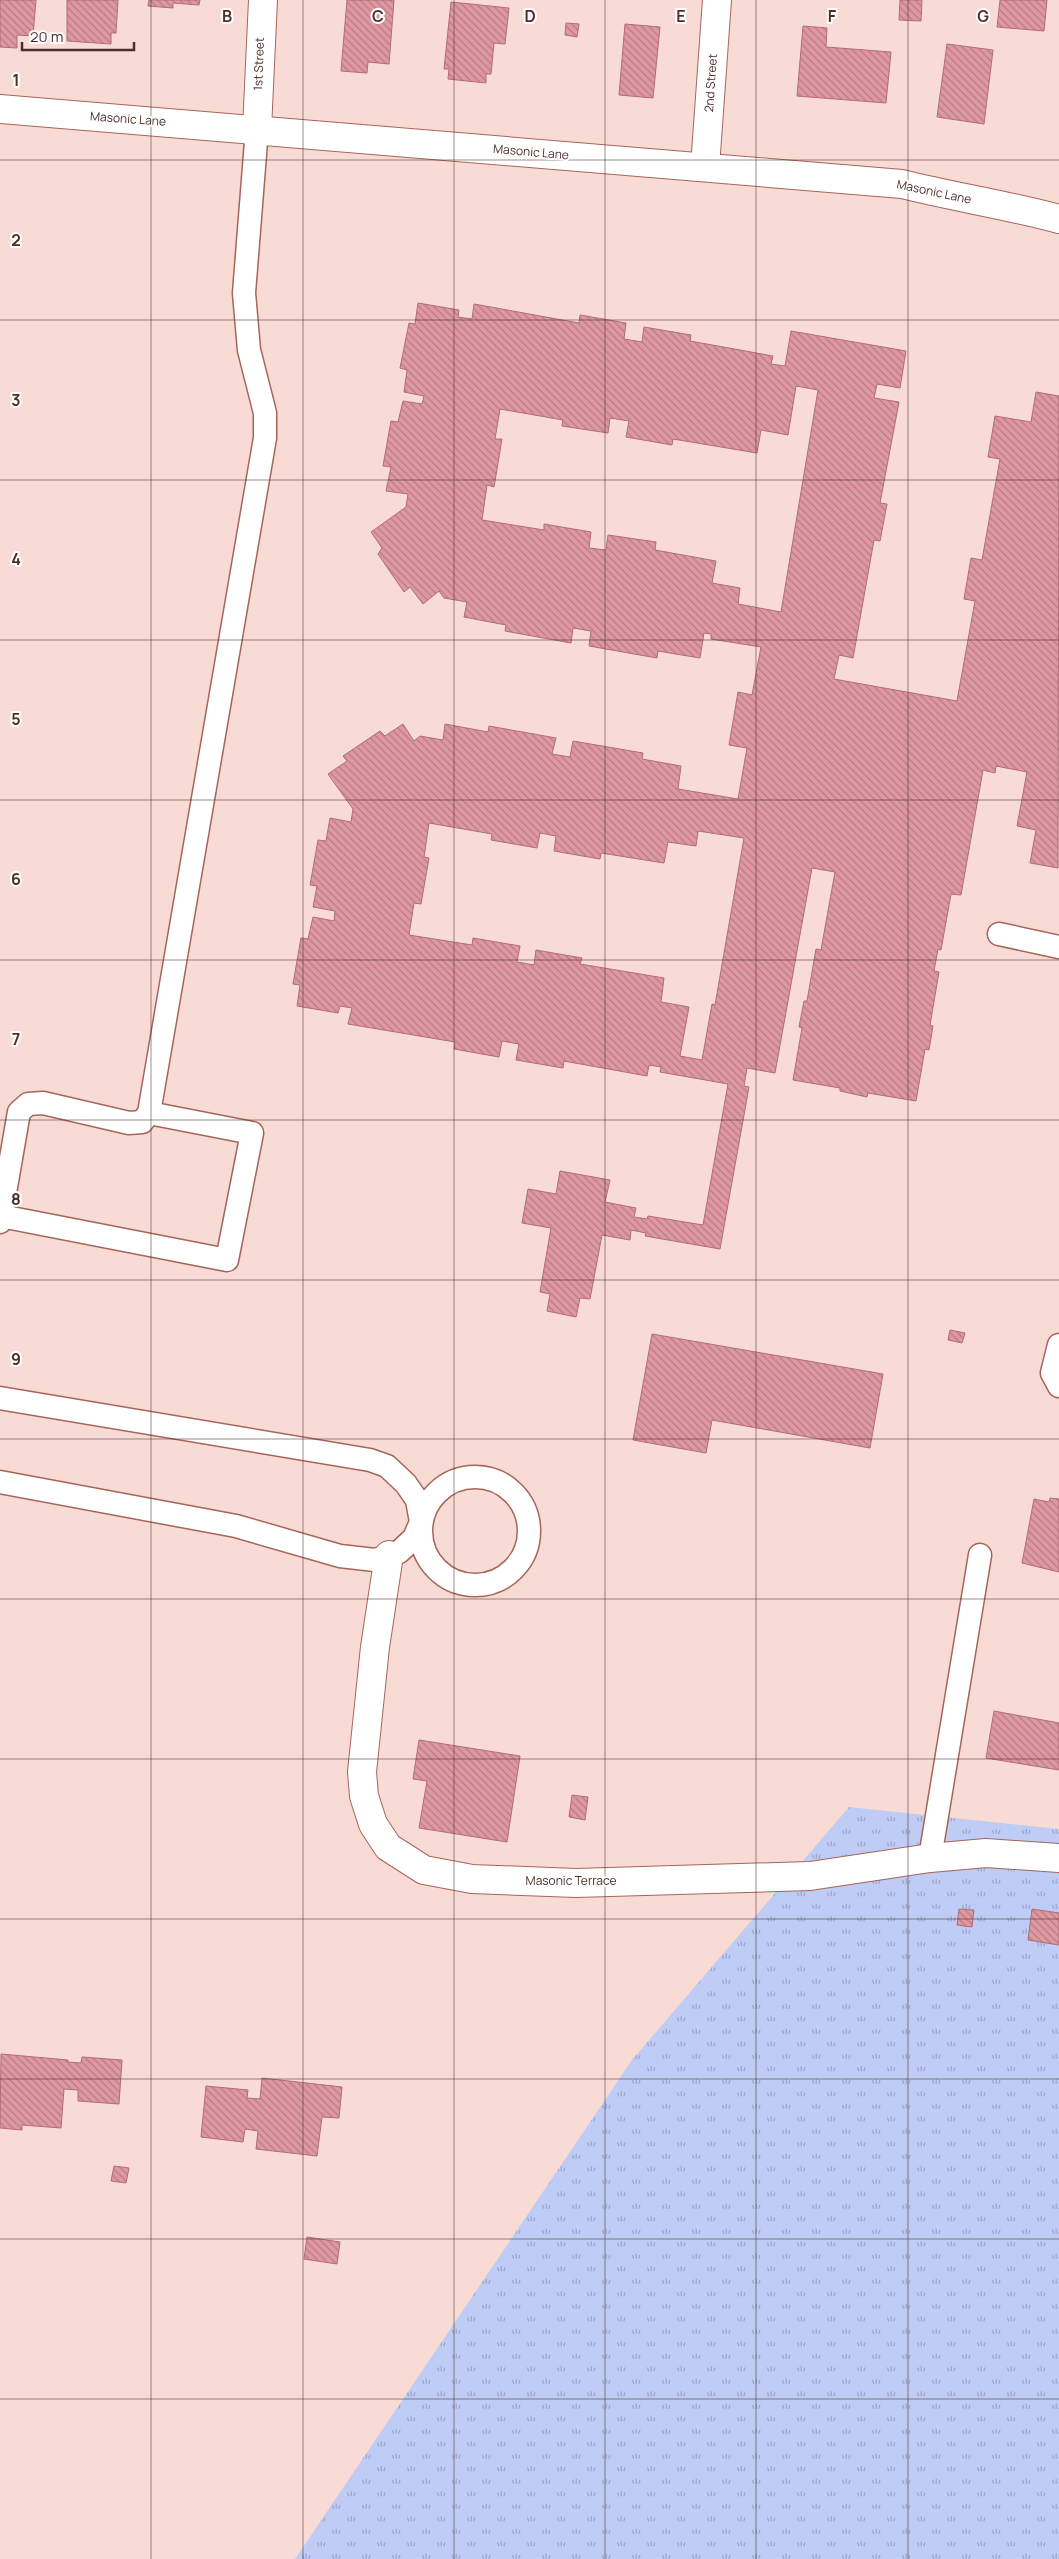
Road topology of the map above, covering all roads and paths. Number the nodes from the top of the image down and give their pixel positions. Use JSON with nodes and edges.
{"nodes":[{"id":1,"x":264,"y":0,"type":"edge"},
{"id":2,"x":717,"y":0,"type":"edge"},
{"id":3,"x":0,"y":109,"type":"edge"},
{"id":4,"x":256,"y":129,"type":"junction"},
{"id":5,"x":704,"y":167,"type":"junction"},
{"id":6,"x":1059,"y":219,"type":"edge"},
{"id":7,"x":999,"y":934,"type":"dead end"},
{"id":8,"x":1059,"y":947,"type":"edge"},
{"id":9,"x":149,"y":1113,"type":"junction"},
{"id":10,"x":0,"y":1219,"type":"edge"},
{"id":11,"x":1059,"y":1345,"type":"edge"},
{"id":12,"x":1059,"y":1386,"type":"edge"},
{"id":13,"x":0,"y":1398,"type":"edge"},
{"id":14,"x":0,"y":1482,"type":"edge"},
{"id":15,"x":421,"y":1522,"type":"junction"},
{"id":16,"x":388,"y":1555,"type":"junction"},
{"id":17,"x":980,"y":1555,"type":"dead end"},
{"id":18,"x":930,"y":1858,"type":"junction"},
{"id":19,"x":1059,"y":1858,"type":"edge"}],
"edges":[{"from":1,"to":4,"type":"street","name":"1st Street"},
{"from":2,"to":5,"type":"street","name":"2nd Street"},
{"from":3,"to":4,"type":"street","name":"Masonic Lane"},
{"from":4,"to":5,"type":"street","name":"Masonic Lane"},
{"from":4,"to":9,"type":"lane"},
{"from":5,"to":6,"type":"street","name":"Masonic Lane"},
{"from":7,"to":8,"type":"lane"},
{"from":9,"to":10,"type":"lane"},
{"from":9,"to":10,"type":"lane"},
{"from":11,"to":12,"type":"lane"},
{"from":13,"to":15,"type":"lane"},
{"from":14,"to":16,"type":"lane"},
{"from":15,"to":15,"type":"lane"},
{"from":15,"to":16,"type":"lane"},
{"from":16,"to":18,"type":"street","name":"Masonic Terrace"},
{"from":17,"to":18,"type":"lane"},
{"from":18,"to":19,"type":"street","name":"Masonic Terrace"}]}
